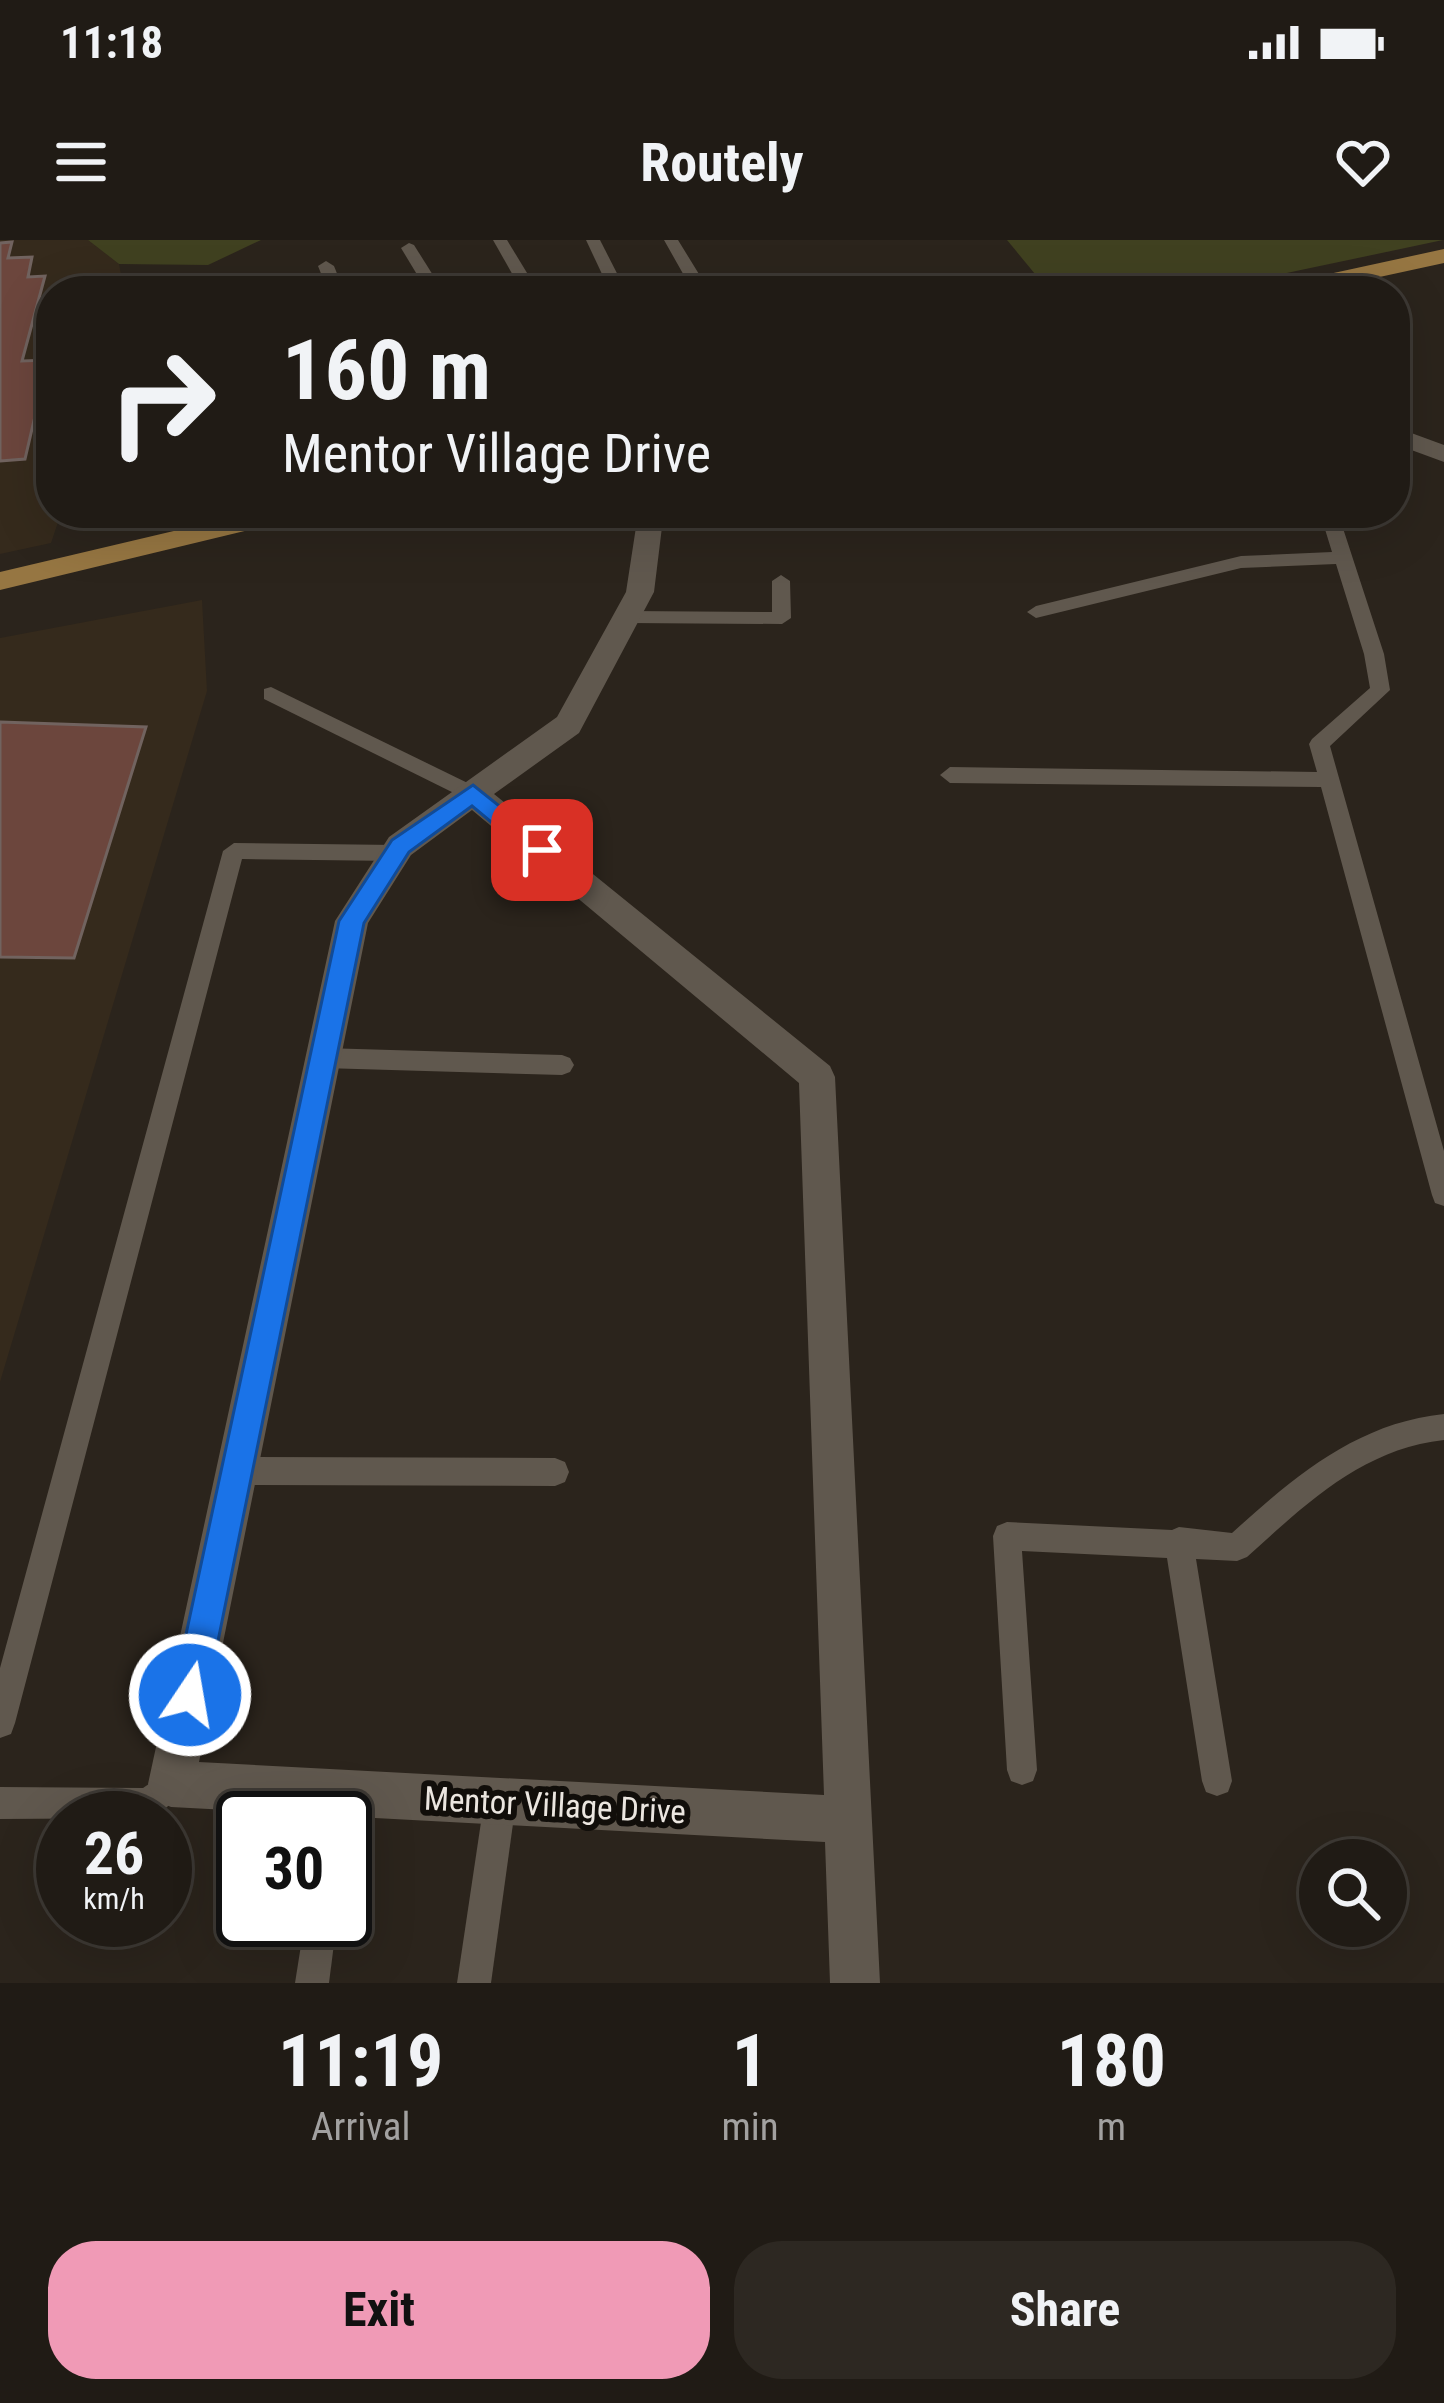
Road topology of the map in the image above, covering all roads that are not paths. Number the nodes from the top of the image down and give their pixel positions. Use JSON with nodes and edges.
{"nodes":[{"id":1,"x":500,"y":240,"type":"edge"},
{"id":2,"x":593,"y":240,"type":"edge"},
{"id":3,"x":671,"y":240,"type":"edge"},
{"id":4,"x":410,"y":248,"type":"dead end"},
{"id":5,"x":1444,"y":256,"type":"edge"},
{"id":6,"x":326,"y":266,"type":"dead end"},
{"id":7,"x":330,"y":276,"type":"edge"},
{"id":8,"x":426,"y":276,"type":"edge"},
{"id":9,"x":521,"y":276,"type":"edge"},
{"id":10,"x":611,"y":276,"type":"edge"},
{"id":11,"x":692,"y":276,"type":"edge"},
{"id":12,"x":1352,"y":276,"type":"edge"},
{"id":13,"x":1410,"y":441,"type":"edge"},
{"id":14,"x":1444,"y":454,"type":"edge"},
{"id":15,"x":223,"y":528,"type":"edge"},
{"id":16,"x":650,"y":528,"type":"edge"},
{"id":17,"x":1334,"y":528,"type":"edge"},
{"id":18,"x":1343,"y":558,"type":"junction"},
{"id":19,"x":0,"y":581,"type":"edge"},
{"id":20,"x":781,"y":581,"type":"dead end"},
{"id":21,"x":1036,"y":612,"type":"dead end"},
{"id":22,"x":628,"y":617,"type":"junction"},
{"id":23,"x":272,"y":694,"type":"dead end"},
{"id":24,"x":950,"y":775,"type":"dead end"},
{"id":25,"x":1329,"y":780,"type":"junction"},
{"id":26,"x":473,"y":794,"type":"junction"},
{"id":27,"x":396,"y":853,"type":"junction"},
{"id":28,"x":323,"y":1058,"type":"junction"},
{"id":29,"x":562,"y":1065,"type":"dead end"},
{"id":30,"x":1444,"y":1195,"type":"edge"},
{"id":31,"x":1444,"y":1427,"type":"edge"},
{"id":32,"x":237,"y":1471,"type":"junction"},
{"id":33,"x":555,"y":1472,"type":"dead end"},
{"id":34,"x":1179,"y":1541,"type":"junction"},
{"id":35,"x":0,"y":1724,"type":"edge"},
{"id":36,"x":1022,"y":1770,"type":"dead end"},
{"id":37,"x":1217,"y":1781,"type":"dead end"},
{"id":38,"x":171,"y":1784,"type":"junction"},
{"id":39,"x":224,"y":1791,"type":"edge"},
{"id":40,"x":500,"y":1802,"type":"junction"},
{"id":41,"x":0,"y":1803,"type":"edge"},
{"id":42,"x":372,"y":1805,"type":"edge"},
{"id":43,"x":848,"y":1820,"type":"junction"},
{"id":44,"x":317,"y":1947,"type":"edge"},
{"id":45,"x":312,"y":1983,"type":"edge"},
{"id":46,"x":474,"y":1983,"type":"edge"},
{"id":47,"x":855,"y":1983,"type":"edge"}],
"edges":[{"from":1,"to":9,"type":"lane"},
{"from":2,"to":10,"type":"lane"},
{"from":3,"to":11,"type":"lane"},
{"from":4,"to":8,"type":"lane"},
{"from":5,"to":12,"type":"main road"},
{"from":6,"to":7,"type":"lane"},
{"from":13,"to":14,"type":"street"},
{"from":15,"to":19,"type":"main road"},
{"from":16,"to":22,"type":"street"},
{"from":17,"to":18,"type":"lane"},
{"from":18,"to":21,"type":"lane"},
{"from":18,"to":25,"type":"lane"},
{"from":20,"to":22,"type":"lane"},
{"from":22,"to":26,"type":"street"},
{"from":23,"to":26,"type":"lane"},
{"from":24,"to":25,"type":"lane"},
{"from":25,"to":30,"type":"lane"},
{"from":26,"to":27,"type":"street"},
{"from":26,"to":43,"type":"street"},
{"from":27,"to":28,"type":"street"},
{"from":27,"to":35,"type":"lane"},
{"from":28,"to":29,"type":"lane"},
{"from":28,"to":32,"type":"street"},
{"from":31,"to":34,"type":"lane"},
{"from":32,"to":33,"type":"lane"},
{"from":32,"to":38,"type":"street"},
{"from":34,"to":36,"type":"lane"},
{"from":34,"to":37,"type":"lane"},
{"from":38,"to":39,"type":"street","name":"Mentor Village Drive"},
{"from":38,"to":41,"type":"lane"},
{"from":40,"to":42,"type":"street","name":"Mentor Village Drive"},
{"from":40,"to":43,"type":"street","name":"Mentor Village Drive"},
{"from":40,"to":46,"type":"lane"},
{"from":43,"to":47,"type":"street"},
{"from":44,"to":45,"type":"lane"}]}
